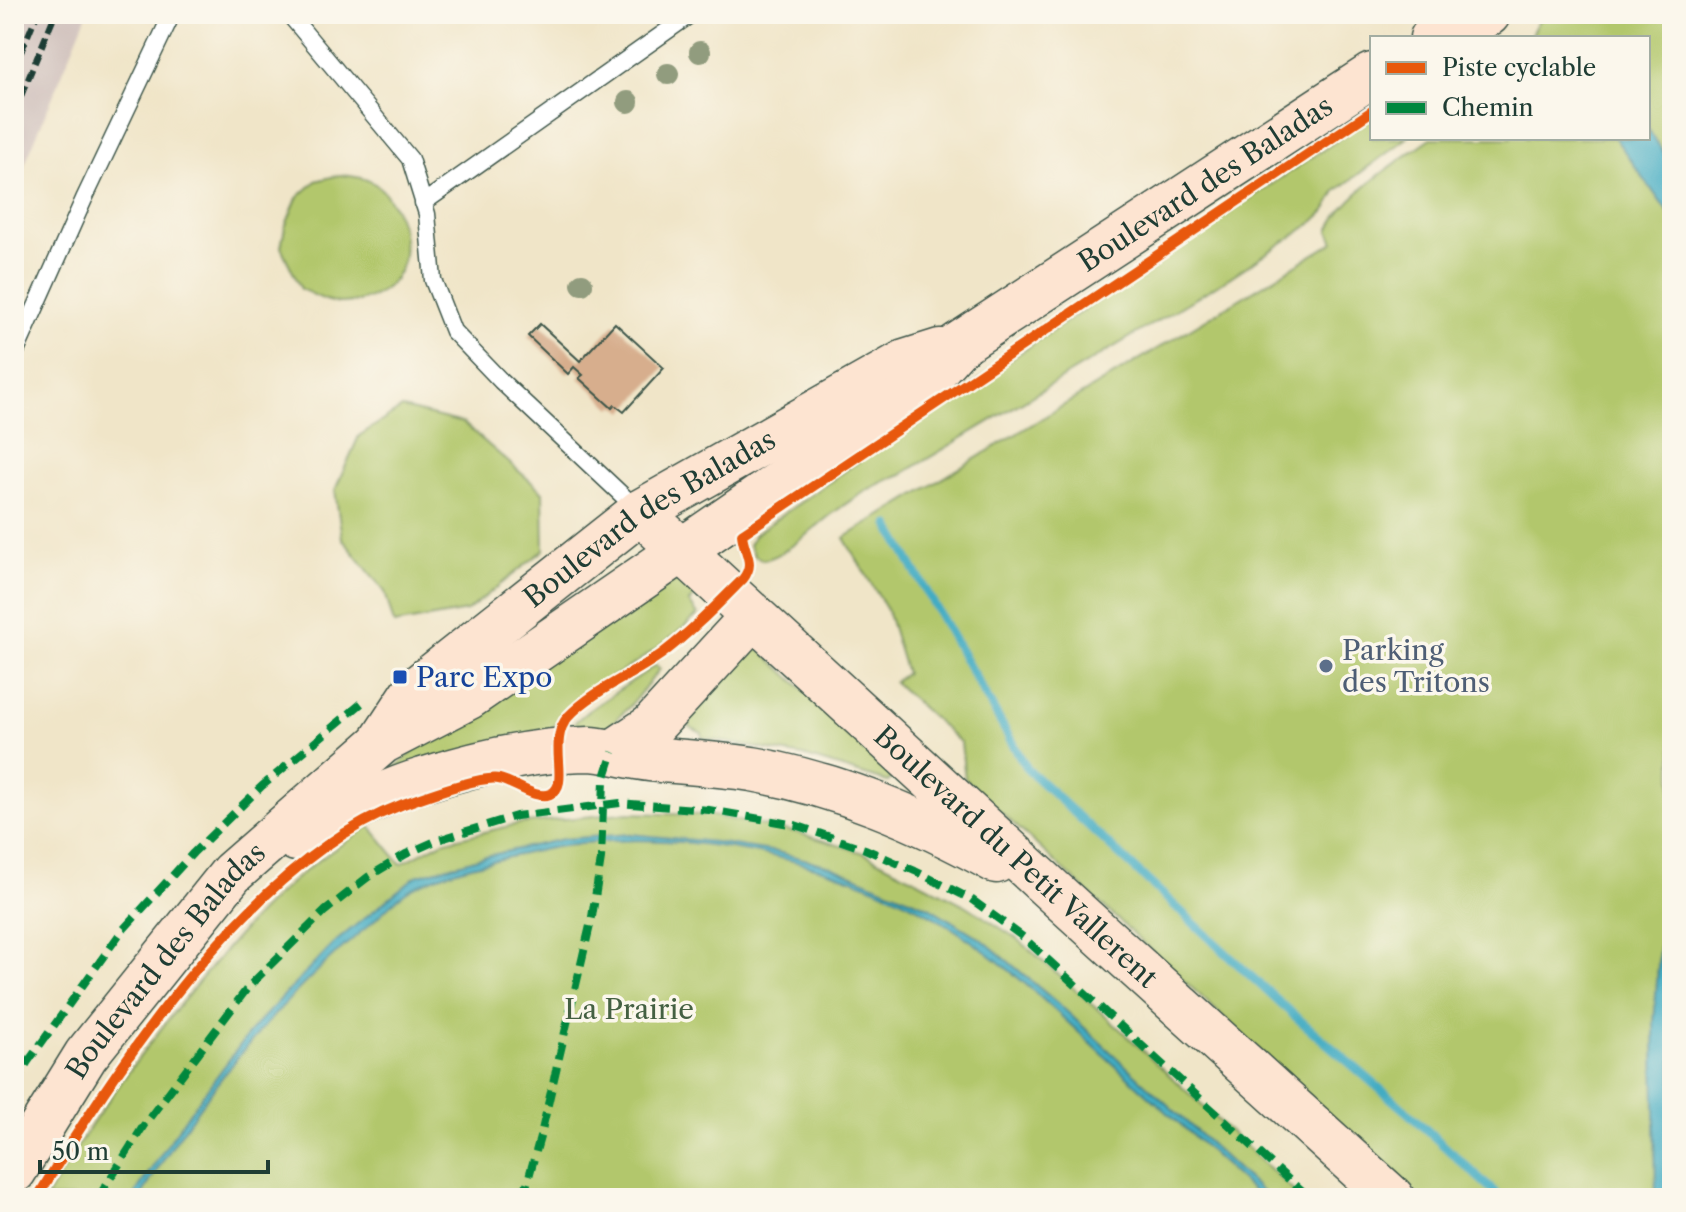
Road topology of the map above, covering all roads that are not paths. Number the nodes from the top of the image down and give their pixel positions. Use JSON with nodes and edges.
{"nodes":[{"id":1,"x":172,"y":14,"type":"edge"},
{"id":2,"x":289,"y":14,"type":"edge"},
{"id":3,"x":691,"y":14,"type":"edge"},
{"id":4,"x":1455,"y":14,"type":"edge"},
{"id":5,"x":1488,"y":14,"type":"edge"},
{"id":6,"x":1432,"y":36,"type":"edge"},
{"id":7,"x":1435,"y":36,"type":"edge"},
{"id":8,"x":1370,"y":76,"type":"edge"},
{"id":9,"x":423,"y":203,"type":"junction"},
{"id":10,"x":958,"y":345,"type":"junction"},
{"id":11,"x":14,"y":356,"type":"edge"},
{"id":12,"x":640,"y":512,"type":"junction"},
{"id":13,"x":681,"y":550,"type":"junction"},
{"id":14,"x":753,"y":616,"type":"junction"},
{"id":15,"x":469,"y":697,"type":"junction"},
{"id":16,"x":382,"y":742,"type":"junction"},
{"id":17,"x":613,"y":752,"type":"junction"},
{"id":18,"x":232,"y":873,"type":"junction"},
{"id":19,"x":1054,"y":892,"type":"junction"},
{"id":20,"x":14,"y":1171,"type":"edge"},
{"id":21,"x":1392,"y":1198,"type":"edge"}],
"edges":[{"from":1,"to":11,"type":"lane"},
{"from":2,"to":9,"type":"lane"},
{"from":3,"to":9,"type":"lane"},
{"from":4,"to":6,"type":"main road"},
{"from":5,"to":7,"type":"main road"},
{"from":8,"to":10,"type":"main road","name":"Boulevard des Baladas"},
{"from":9,"to":12,"type":"lane"},
{"from":10,"to":12,"type":"main road","name":"Boulevard des Baladas"},
{"from":10,"to":13,"type":"main road","name":"Boulevard des Baladas"},
{"from":12,"to":13,"type":"main road","name":"Boulevard du Petit Vallerent"},
{"from":12,"to":15,"type":"main road"},
{"from":12,"to":16,"type":"main road","name":"Boulevard des Baladas"},
{"from":13,"to":14,"type":"main road","name":"Boulevard du Petit Vallerent"},
{"from":13,"to":15,"type":"main road","name":"Boulevard des Baladas"},
{"from":14,"to":17,"type":"main road"},
{"from":14,"to":19,"type":"main road","name":"Boulevard du Petit Vallerent"},
{"from":15,"to":16,"type":"main road","name":"Boulevard des Baladas"},
{"from":16,"to":18,"type":"main road","name":"Boulevard des Baladas"},
{"from":17,"to":18,"type":"main road"},
{"from":17,"to":19,"type":"main road"},
{"from":18,"to":20,"type":"main road","name":"Boulevard des Baladas"},
{"from":19,"to":21,"type":"main road","name":"Boulevard du Petit Vallerent"}]}
